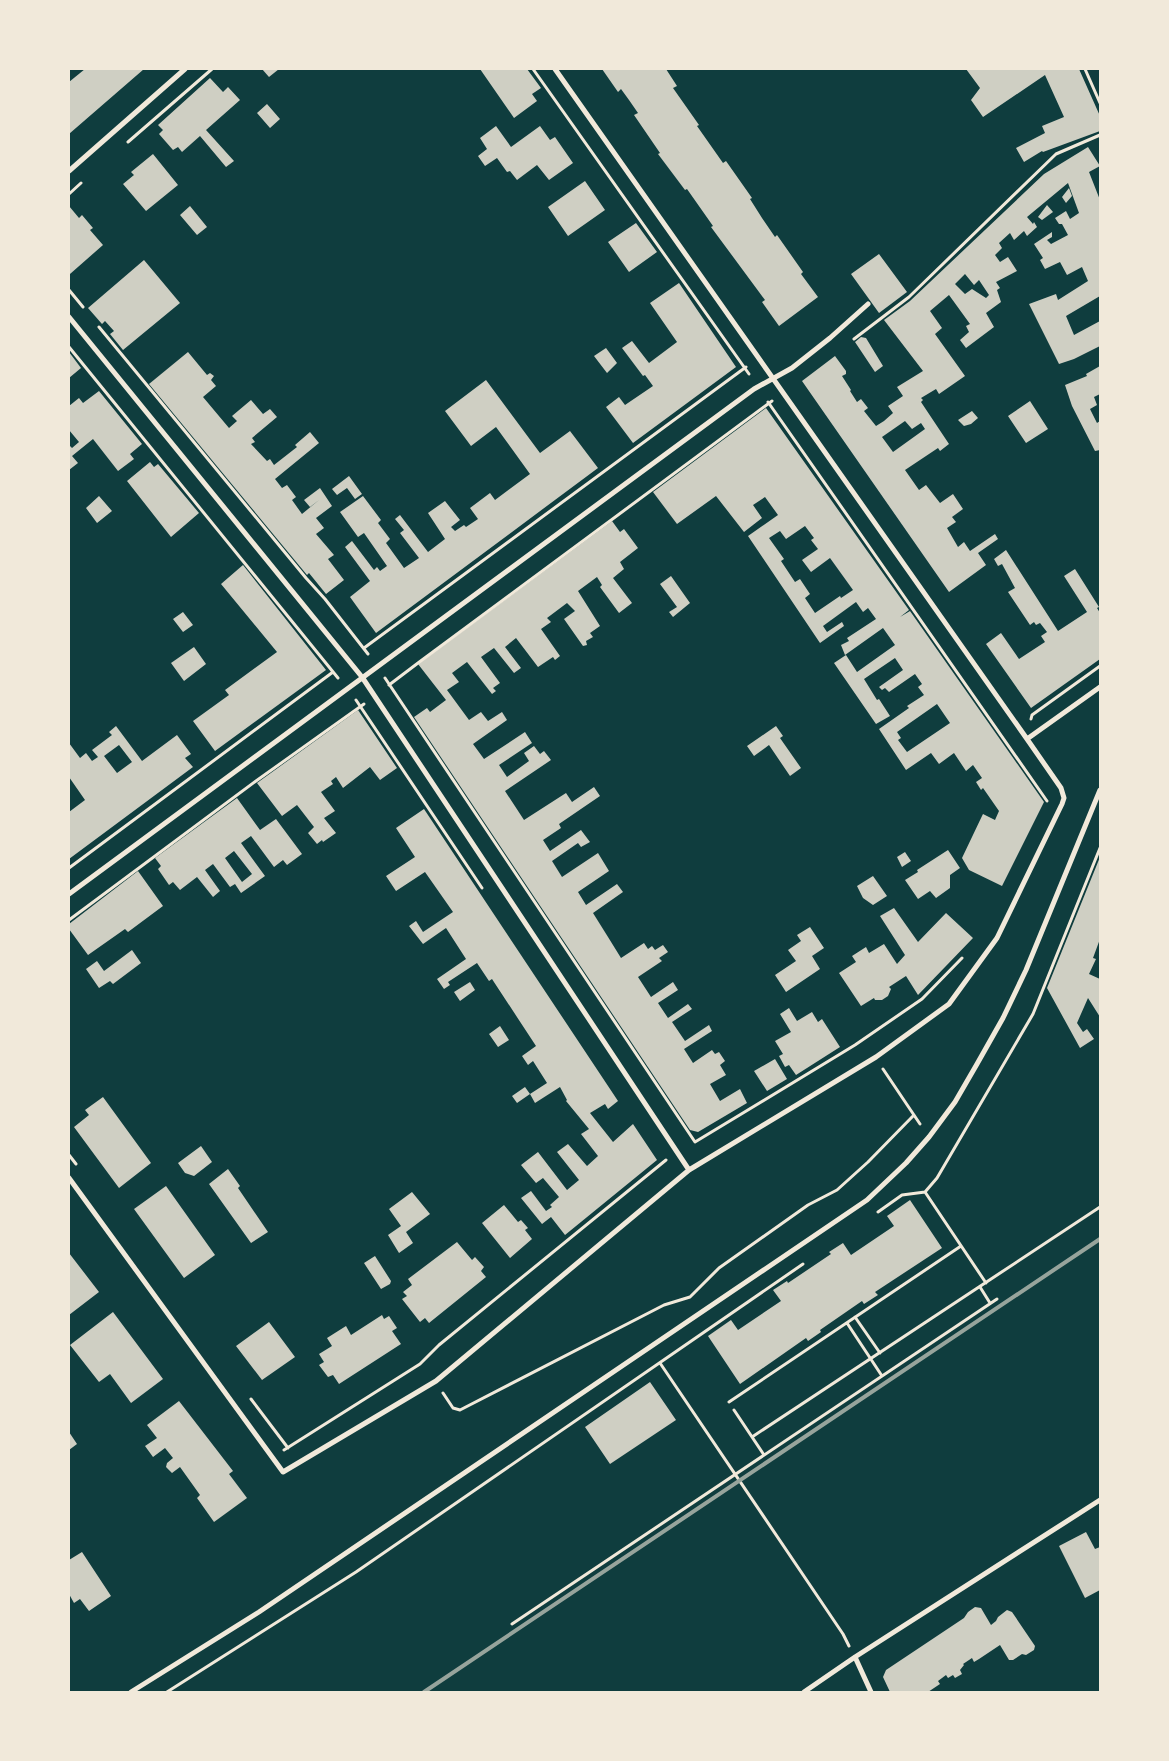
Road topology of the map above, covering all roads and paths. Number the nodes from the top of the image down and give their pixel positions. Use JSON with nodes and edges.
{"nodes":[{"id":1,"x":185,"y":69,"type":"edge"},
{"id":2,"x":212,"y":69,"type":"edge"},
{"id":3,"x":533,"y":69,"type":"edge"},
{"id":4,"x":555,"y":69,"type":"edge"},
{"id":5,"x":1085,"y":69,"type":"edge"},
{"id":6,"x":1100,"y":103,"type":"edge"},
{"id":7,"x":1100,"y":135,"type":"edge"},
{"id":8,"x":122,"y":148,"type":"dead end"},
{"id":9,"x":69,"y":171,"type":"edge"},
{"id":10,"x":84,"y":180,"type":"dead end"},
{"id":11,"x":69,"y":194,"type":"edge"},
{"id":12,"x":69,"y":290,"type":"edge"},
{"id":13,"x":868,"y":304,"type":"dead end"},
{"id":14,"x":88,"y":313,"type":"dead end"},
{"id":15,"x":69,"y":317,"type":"edge"},
{"id":16,"x":94,"y":320,"type":"dead end"},
{"id":17,"x":847,"y":344,"type":"dead end"},
{"id":18,"x":69,"y":347,"type":"edge"},
{"id":19,"x":758,"y":358,"type":"junction"},
{"id":20,"x":745,"y":368,"type":"junction"},
{"id":21,"x":772,"y":378,"type":"junction"},
{"id":22,"x":758,"y":387,"type":"junction"},
{"id":23,"x":783,"y":393,"type":"junction"},
{"id":24,"x":769,"y":403,"type":"junction"},
{"id":25,"x":364,"y":648,"type":"junction"},
{"id":26,"x":348,"y":661,"type":"junction"},
{"id":27,"x":377,"y":666,"type":"junction"},
{"id":28,"x":333,"y":672,"type":"junction"},
{"id":29,"x":362,"y":677,"type":"junction"},
{"id":30,"x":390,"y":685,"type":"junction"},
{"id":31,"x":1100,"y":687,"type":"edge"},
{"id":32,"x":347,"y":688,"type":"junction"},
{"id":33,"x":374,"y":696,"type":"junction"},
{"id":34,"x":360,"y":706,"type":"junction"},
{"id":35,"x":1027,"y":739,"type":"junction"},
{"id":36,"x":1100,"y":790,"type":"edge"},
{"id":37,"x":1064,"y":798,"type":"junction"},
{"id":38,"x":69,"y":868,"type":"edge"},
{"id":39,"x":482,"y":888,"type":"dead end"},
{"id":40,"x":69,"y":894,"type":"edge"},
{"id":41,"x":69,"y":920,"type":"edge"},
{"id":42,"x":964,"y":955,"type":"dead end"},
{"id":43,"x":885,"y":1071,"type":"dead end"},
{"id":44,"x":910,"y":1109,"type":"dead end"},
{"id":45,"x":914,"y":1115,"type":"dead end"},
{"id":46,"x":695,"y":1142,"type":"junction"},
{"id":47,"x":678,"y":1153,"type":"junction"},
{"id":48,"x":689,"y":1170,"type":"junction"},
{"id":49,"x":69,"y":1178,"type":"edge"},
{"id":50,"x":925,"y":1192,"type":"dead end"},
{"id":51,"x":1100,"y":1207,"type":"edge"},
{"id":52,"x":961,"y":1246,"type":"junction"},
{"id":53,"x":986,"y":1283,"type":"junction"},
{"id":54,"x":980,"y":1287,"type":"junction"},
{"id":55,"x":997,"y":1299,"type":"dead end"},
{"id":56,"x":990,"y":1303,"type":"junction"},
{"id":57,"x":855,"y":1317,"type":"junction"},
{"id":58,"x":847,"y":1323,"type":"junction"},
{"id":59,"x":880,"y":1353,"type":"junction"},
{"id":60,"x":871,"y":1359,"type":"junction"},
{"id":61,"x":660,"y":1363,"type":"dead end"},
{"id":62,"x":882,"y":1376,"type":"junction"},
{"id":63,"x":436,"y":1381,"type":"junction"},
{"id":64,"x":729,"y":1402,"type":"dead end"},
{"id":65,"x":734,"y":1410,"type":"dead end"},
{"id":66,"x":752,"y":1437,"type":"junction"},
{"id":67,"x":764,"y":1455,"type":"junction"},
{"id":68,"x":273,"y":1457,"type":"junction"},
{"id":69,"x":1100,"y":1500,"type":"edge"},
{"id":70,"x":512,"y":1624,"type":"dead end"},
{"id":71,"x":843,"y":1634,"type":"dead end"},
{"id":72,"x":855,"y":1658,"type":"junction"},
{"id":73,"x":131,"y":1692,"type":"edge"},
{"id":74,"x":804,"y":1692,"type":"edge"},
{"id":75,"x":871,"y":1692,"type":"edge"}],
"edges":[{"from":1,"to":9,"type":"street"},
{"from":2,"to":8,"type":"path"},
{"from":3,"to":20,"type":"path"},
{"from":4,"to":19,"type":"street"},
{"from":5,"to":6,"type":"path"},
{"from":7,"to":17,"type":"path"},
{"from":10,"to":11,"type":"path"},
{"from":12,"to":14,"type":"path"},
{"from":13,"to":21,"type":"street"},
{"from":15,"to":26,"type":"street"},
{"from":16,"to":25,"type":"path"},
{"from":18,"to":28,"type":"path"},
{"from":19,"to":20,"type":"path"},
{"from":19,"to":21,"type":"street"},
{"from":20,"to":22,"type":"path"},
{"from":20,"to":25,"type":"path"},
{"from":21,"to":22,"type":"street"},
{"from":21,"to":23,"type":"street"},
{"from":22,"to":24,"type":"path"},
{"from":22,"to":27,"type":"street"},
{"from":23,"to":24,"type":"path"},
{"from":23,"to":35,"type":"street"},
{"from":24,"to":30,"type":"path"},
{"from":24,"to":37,"type":"path"},
{"from":25,"to":26,"type":"path"},
{"from":25,"to":27,"type":"path"},
{"from":26,"to":28,"type":"path"},
{"from":26,"to":29,"type":"street"},
{"from":27,"to":29,"type":"street"},
{"from":27,"to":30,"type":"path"},
{"from":28,"to":32,"type":"path"},
{"from":28,"to":38,"type":"path"},
{"from":29,"to":32,"type":"street"},
{"from":29,"to":33,"type":"street"},
{"from":30,"to":33,"type":"path"},
{"from":30,"to":46,"type":"path"},
{"from":31,"to":35,"type":"street"},
{"from":32,"to":34,"type":"path"},
{"from":32,"to":40,"type":"street"},
{"from":33,"to":34,"type":"path"},
{"from":33,"to":47,"type":"street"},
{"from":34,"to":39,"type":"path"},
{"from":34,"to":41,"type":"path"},
{"from":35,"to":37,"type":"street"},
{"from":36,"to":73,"type":"street"},
{"from":37,"to":48,"type":"street"},
{"from":42,"to":46,"type":"path"},
{"from":43,"to":44,"type":"path"},
{"from":45,"to":63,"type":"path"},
{"from":46,"to":47,"type":"path"},
{"from":47,"to":48,"type":"street"},
{"from":47,"to":68,"type":"path"},
{"from":48,"to":63,"type":"street"},
{"from":49,"to":68,"type":"street"},
{"from":50,"to":52,"type":"path"},
{"from":51,"to":53,"type":"path"},
{"from":52,"to":53,"type":"path"},
{"from":52,"to":57,"type":"path"},
{"from":53,"to":54,"type":"path"},
{"from":54,"to":56,"type":"path"},
{"from":54,"to":59,"type":"path"},
{"from":55,"to":56,"type":"path"},
{"from":56,"to":62,"type":"path"},
{"from":57,"to":58,"type":"path"},
{"from":57,"to":59,"type":"path"},
{"from":58,"to":60,"type":"path"},
{"from":58,"to":64,"type":"path"},
{"from":59,"to":60,"type":"path"},
{"from":60,"to":62,"type":"path"},
{"from":60,"to":66,"type":"path"},
{"from":61,"to":71,"type":"path"},
{"from":62,"to":67,"type":"path"},
{"from":63,"to":68,"type":"street"},
{"from":65,"to":66,"type":"path"},
{"from":66,"to":67,"type":"path"},
{"from":67,"to":70,"type":"path"},
{"from":69,"to":72,"type":"street"},
{"from":72,"to":74,"type":"street"},
{"from":72,"to":75,"type":"street"}]}
